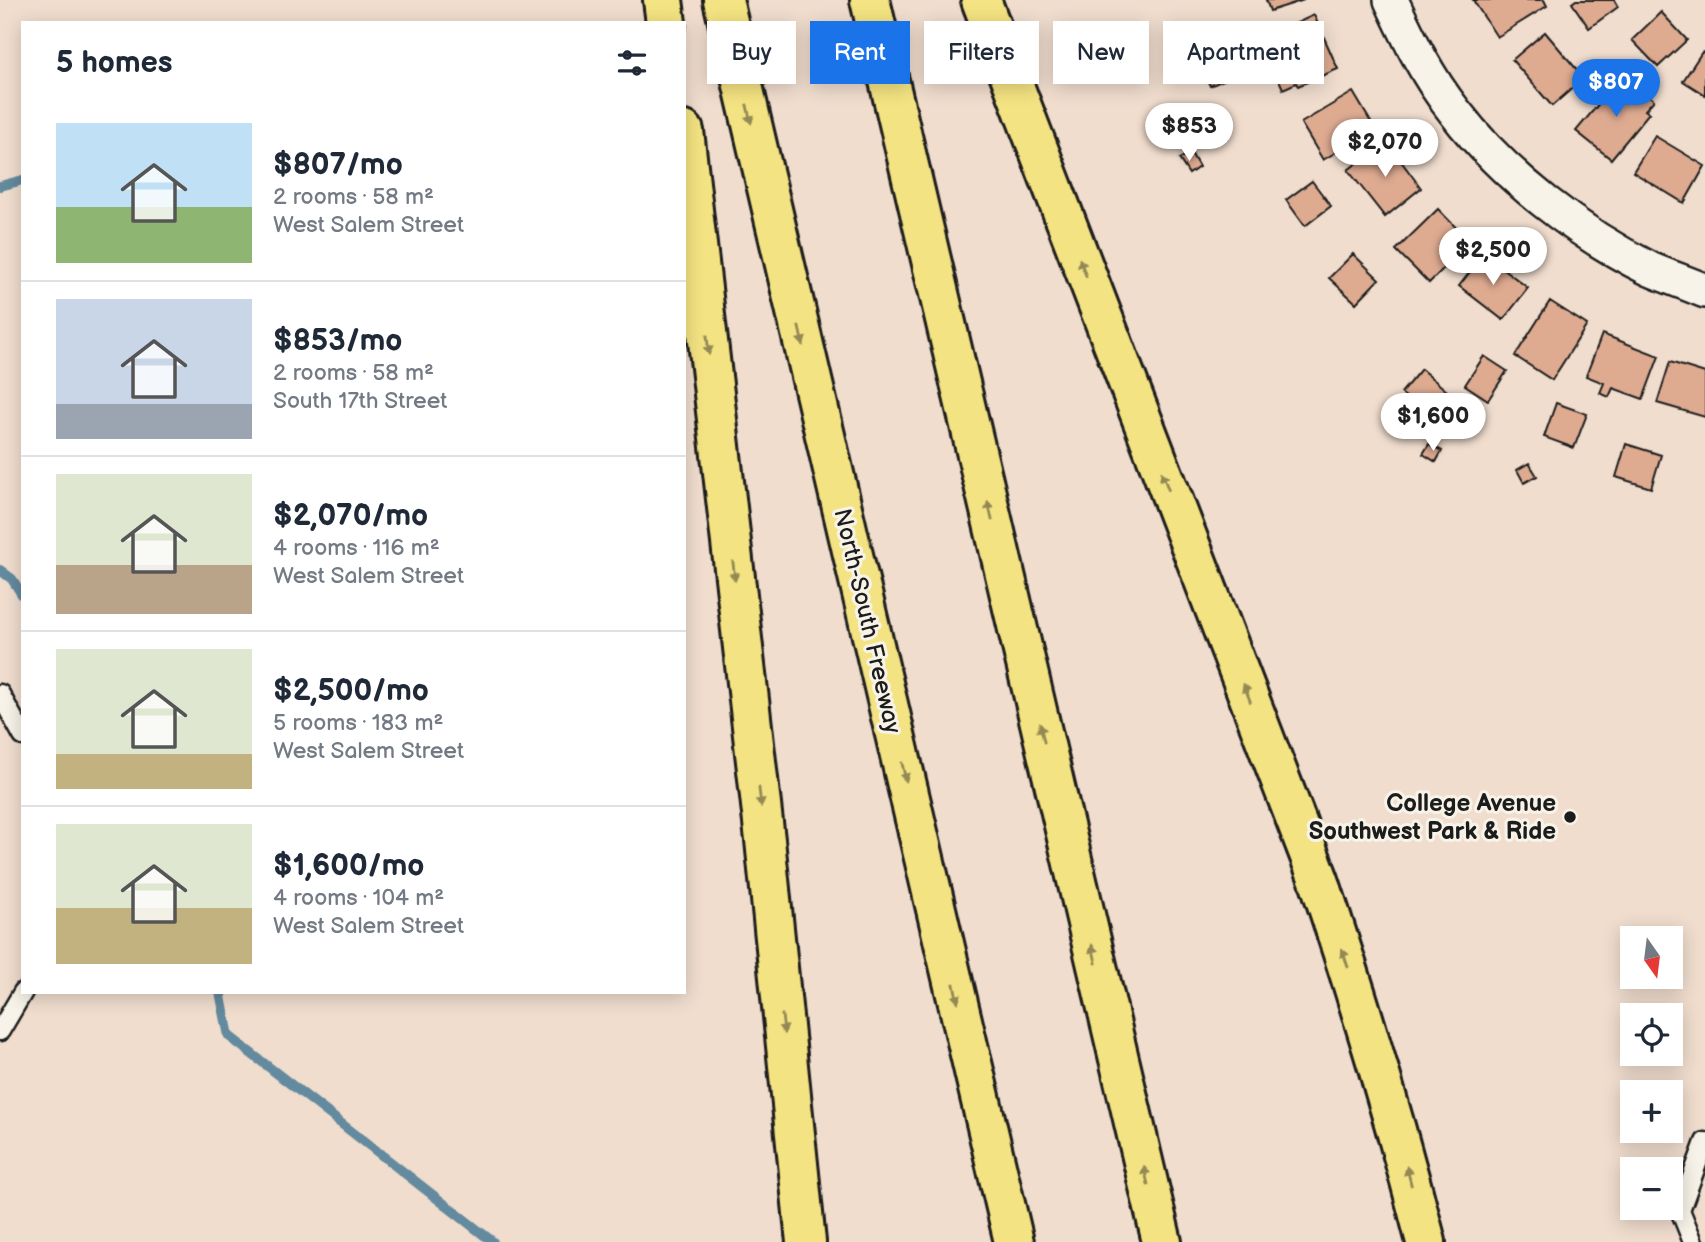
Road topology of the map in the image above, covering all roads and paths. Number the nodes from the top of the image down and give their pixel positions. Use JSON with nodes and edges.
{"nodes":[{"id":1,"x":663,"y":0,"type":"edge"},
{"id":2,"x":723,"y":0,"type":"edge"},
{"id":3,"x":870,"y":0,"type":"edge"},
{"id":4,"x":981,"y":0,"type":"edge"},
{"id":5,"x":1391,"y":0,"type":"edge"},
{"id":6,"x":667,"y":21,"type":"edge"},
{"id":7,"x":686,"y":149,"type":"edge"},
{"id":8,"x":1705,"y":291,"type":"edge"},
{"id":9,"x":0,"y":694,"type":"edge"},
{"id":10,"x":21,"y":732,"type":"edge"},
{"id":11,"x":22,"y":994,"type":"edge"},
{"id":12,"x":0,"y":1031,"type":"edge"},
{"id":13,"x":1705,"y":1142,"type":"edge"},
{"id":14,"x":806,"y":1242,"type":"edge"},
{"id":15,"x":1014,"y":1242,"type":"edge"},
{"id":16,"x":1162,"y":1242,"type":"edge"},
{"id":17,"x":1426,"y":1242,"type":"edge"},
{"id":18,"x":1693,"y":1242,"type":"edge"}],
"edges":[{"from":1,"to":6,"type":"highway"},
{"from":2,"to":15,"type":"highway","name":"North-South Freeway","one_way":true},
{"from":16,"to":3,"type":"highway","one_way":true},
{"from":17,"to":4,"type":"highway","one_way":true},
{"from":5,"to":8,"type":"street"},
{"from":7,"to":14,"type":"highway","one_way":true},
{"from":9,"to":10,"type":"lane"},
{"from":11,"to":12,"type":"lane"},
{"from":13,"to":18,"type":"lane"}]}
